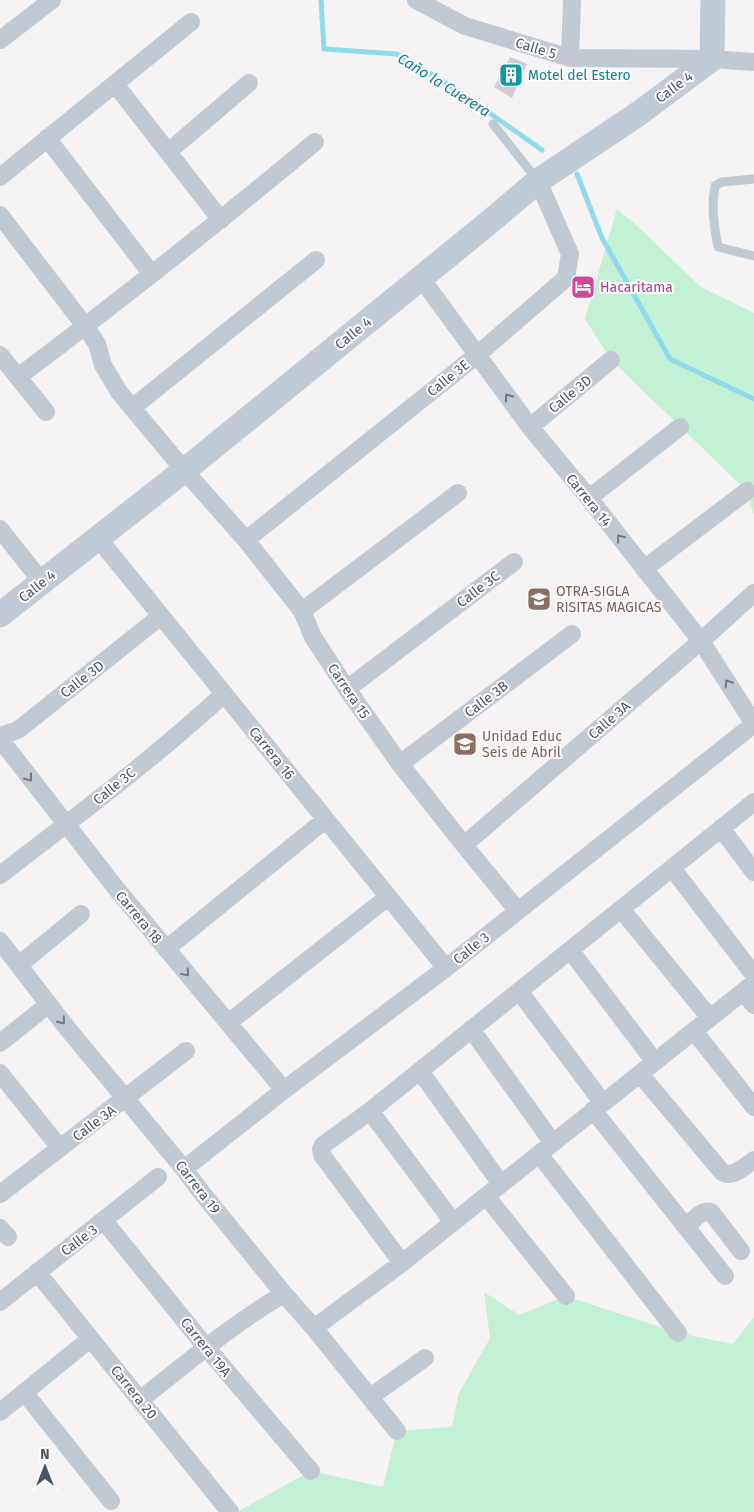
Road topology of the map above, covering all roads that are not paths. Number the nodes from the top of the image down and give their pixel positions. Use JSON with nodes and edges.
{"nodes":[{"id":1,"x":52,"y":0,"type":"edge"},
{"id":2,"x":416,"y":0,"type":"edge"},
{"id":3,"x":572,"y":0,"type":"edge"},
{"id":4,"x":713,"y":0,"type":"edge"},
{"id":5,"x":191,"y":22,"type":"dead end"},
{"id":6,"x":0,"y":40,"type":"edge"},
{"id":7,"x":570,"y":58,"type":"junction"},
{"id":8,"x":712,"y":59,"type":"junction"},
{"id":9,"x":754,"y":62,"type":"edge"},
{"id":10,"x":249,"y":83,"type":"dead end"},
{"id":11,"x":115,"y":84,"type":"junction"},
{"id":12,"x":493,"y":124,"type":"dead end"},
{"id":13,"x":47,"y":138,"type":"junction"},
{"id":14,"x":315,"y":142,"type":"dead end"},
{"id":15,"x":168,"y":152,"type":"junction"},
{"id":16,"x":0,"y":177,"type":"edge"},
{"id":17,"x":754,"y":179,"type":"edge"},
{"id":18,"x":538,"y":181,"type":"junction"},
{"id":19,"x":0,"y":215,"type":"edge"},
{"id":20,"x":221,"y":220,"type":"junction"},
{"id":21,"x":754,"y":256,"type":"edge"},
{"id":22,"x":316,"y":260,"type":"dead end"},
{"id":23,"x":152,"y":273,"type":"junction"},
{"id":24,"x":421,"y":278,"type":"junction"},
{"id":25,"x":85,"y":326,"type":"junction"},
{"id":26,"x":0,"y":355,"type":"edge"},
{"id":27,"x":477,"y":355,"type":"junction"},
{"id":28,"x":611,"y":360,"type":"dead end"},
{"id":29,"x":18,"y":377,"type":"junction"},
{"id":30,"x":132,"y":408,"type":"junction"},
{"id":31,"x":46,"y":412,"type":"dead end"},
{"id":32,"x":530,"y":427,"type":"junction"},
{"id":33,"x":680,"y":427,"type":"dead end"},
{"id":34,"x":184,"y":470,"type":"junction"},
{"id":35,"x":747,"y":491,"type":"dead end"},
{"id":36,"x":458,"y":493,"type":"dead end"},
{"id":37,"x":588,"y":498,"type":"junction"},
{"id":38,"x":0,"y":528,"type":"edge"},
{"id":39,"x":98,"y":538,"type":"junction"},
{"id":40,"x":246,"y":540,"type":"junction"},
{"id":41,"x":514,"y":562,"type":"dead end"},
{"id":42,"x":644,"y":569,"type":"junction"},
{"id":43,"x":42,"y":582,"type":"junction"},
{"id":44,"x":754,"y":593,"type":"edge"},
{"id":45,"x":302,"y":611,"type":"junction"},
{"id":46,"x":0,"y":615,"type":"edge"},
{"id":47,"x":162,"y":616,"type":"junction"},
{"id":48,"x":572,"y":634,"type":"dead end"},
{"id":49,"x":701,"y":641,"type":"junction"},
{"id":50,"x":347,"y":689,"type":"junction"},
{"id":51,"x":224,"y":694,"type":"junction"},
{"id":52,"x":754,"y":724,"type":"edge"},
{"id":53,"x":0,"y":737,"type":"edge"},
{"id":54,"x":400,"y":764,"type":"junction"},
{"id":55,"x":754,"y":802,"type":"edge"},
{"id":56,"x":325,"y":820,"type":"junction"},
{"id":57,"x":65,"y":825,"type":"junction"},
{"id":58,"x":721,"y":828,"type":"junction"},
{"id":59,"x":464,"y":845,"type":"junction"},
{"id":60,"x":672,"y":868,"type":"junction"},
{"id":61,"x":754,"y":872,"type":"edge"},
{"id":62,"x":0,"y":875,"type":"edge"},
{"id":63,"x":388,"y":897,"type":"junction"},
{"id":64,"x":621,"y":909,"type":"junction"},
{"id":65,"x":518,"y":911,"type":"junction"},
{"id":66,"x":81,"y":914,"type":"dead end"},
{"id":67,"x":0,"y":941,"type":"edge"},
{"id":68,"x":166,"y":950,"type":"junction"},
{"id":69,"x":570,"y":950,"type":"junction"},
{"id":70,"x":19,"y":964,"type":"junction"},
{"id":71,"x":446,"y":968,"type":"junction"},
{"id":72,"x":754,"y":975,"type":"edge"},
{"id":73,"x":519,"y":991,"type":"junction"},
{"id":74,"x":750,"y":993,"type":"edge"},
{"id":75,"x":48,"y":1004,"type":"junction"},
{"id":76,"x":710,"y":1018,"type":"junction"},
{"id":77,"x":228,"y":1023,"type":"junction"},
{"id":78,"x":471,"y":1030,"type":"junction"},
{"id":79,"x":694,"y":1031,"type":"junction"},
{"id":80,"x":0,"y":1042,"type":"edge"},
{"id":81,"x":186,"y":1051,"type":"dead end"},
{"id":82,"x":654,"y":1062,"type":"junction"},
{"id":83,"x":420,"y":1071,"type":"junction"},
{"id":84,"x":0,"y":1073,"type":"edge"},
{"id":85,"x":640,"y":1074,"type":"junction"},
{"id":86,"x":284,"y":1090,"type":"junction"},
{"id":87,"x":126,"y":1098,"type":"junction"},
{"id":88,"x":598,"y":1106,"type":"junction"},
{"id":89,"x":754,"y":1107,"type":"edge"},
{"id":90,"x":370,"y":1111,"type":"junction"},
{"id":91,"x":553,"y":1143,"type":"junction"},
{"id":92,"x":60,"y":1148,"type":"junction"},
{"id":93,"x":539,"y":1154,"type":"junction"},
{"id":94,"x":754,"y":1160,"type":"edge"},
{"id":95,"x":184,"y":1169,"type":"junction"},
{"id":96,"x":158,"y":1177,"type":"dead end"},
{"id":97,"x":502,"y":1184,"type":"junction"},
{"id":98,"x":0,"y":1194,"type":"edge"},
{"id":99,"x":486,"y":1196,"type":"junction"},
{"id":100,"x":104,"y":1220,"type":"junction"},
{"id":101,"x":453,"y":1222,"type":"junction"},
{"id":102,"x":686,"y":1228,"type":"junction"},
{"id":103,"x":741,"y":1251,"type":"dead end"},
{"id":104,"x":402,"y":1263,"type":"junction"},
{"id":105,"x":37,"y":1272,"type":"junction"},
{"id":106,"x":725,"y":1276,"type":"dead end"},
{"id":107,"x":284,"y":1294,"type":"junction"},
{"id":108,"x":566,"y":1296,"type":"dead end"},
{"id":109,"x":0,"y":1302,"type":"edge"},
{"id":110,"x":314,"y":1328,"type":"junction"},
{"id":111,"x":678,"y":1333,"type":"dead end"},
{"id":112,"x":90,"y":1339,"type":"junction"},
{"id":113,"x":206,"y":1347,"type":"junction"},
{"id":114,"x":425,"y":1358,"type":"dead end"},
{"id":115,"x":24,"y":1392,"type":"junction"},
{"id":116,"x":370,"y":1397,"type":"junction"},
{"id":117,"x":140,"y":1400,"type":"junction"},
{"id":118,"x":0,"y":1412,"type":"edge"},
{"id":119,"x":398,"y":1431,"type":"dead end"},
{"id":120,"x":311,"y":1471,"type":"dead end"},
{"id":121,"x":111,"y":1501,"type":"dead end"},
{"id":122,"x":230,"y":1512,"type":"edge"}],
"edges":[{"from":1,"to":6,"type":"street"},
{"from":2,"to":7,"type":"street","name":"Calle 5"},
{"from":3,"to":7,"type":"street"},
{"from":4,"to":8,"type":"street"},
{"from":5,"to":11,"type":"street"},
{"from":7,"to":8,"type":"street","name":"Calle 5"},
{"from":8,"to":9,"type":"street","name":"Calle 5"},
{"from":8,"to":18,"type":"street","name":"Calle 4"},
{"from":10,"to":15,"type":"street"},
{"from":11,"to":13,"type":"street"},
{"from":11,"to":15,"type":"street"},
{"from":12,"to":18,"type":"lane"},
{"from":13,"to":16,"type":"street"},
{"from":13,"to":23,"type":"street"},
{"from":14,"to":20,"type":"street"},
{"from":15,"to":20,"type":"street"},
{"from":17,"to":21,"type":"lane"},
{"from":18,"to":24,"type":"street","name":"Calle 4"},
{"from":18,"to":27,"type":"street","name":"Calle 3E"},
{"from":19,"to":25,"type":"street","name":"Carrera 15"},
{"from":20,"to":23,"type":"street"},
{"from":22,"to":30,"type":"street"},
{"from":23,"to":25,"type":"street"},
{"from":24,"to":27,"type":"street","name":"Carrera 14"},
{"from":24,"to":34,"type":"street","name":"Calle 4"},
{"from":25,"to":29,"type":"street"},
{"from":25,"to":30,"type":"street","name":"Carrera 15"},
{"from":26,"to":29,"type":"street"},
{"from":32,"to":27,"type":"street","name":"Carrera 14","one_way":true},
{"from":27,"to":40,"type":"street","name":"Calle 3E"},
{"from":28,"to":32,"type":"street","name":"Calle 3D"},
{"from":29,"to":31,"type":"street"},
{"from":30,"to":34,"type":"street","name":"Carrera 15"},
{"from":32,"to":37,"type":"street","name":"Carrera 14"},
{"from":33,"to":37,"type":"street"},
{"from":34,"to":39,"type":"street","name":"Calle 4"},
{"from":34,"to":40,"type":"street","name":"Carrera 15"},
{"from":35,"to":42,"type":"street"},
{"from":36,"to":45,"type":"street"},
{"from":42,"to":37,"type":"street","name":"Carrera 14","one_way":true},
{"from":38,"to":43,"type":"street"},
{"from":39,"to":43,"type":"street","name":"Calle 4"},
{"from":39,"to":47,"type":"street","name":"Carrera 16"},
{"from":40,"to":45,"type":"street","name":"Carrera 15"},
{"from":41,"to":50,"type":"street","name":"Calle 3C"},
{"from":42,"to":49,"type":"street","name":"Carrera 14"},
{"from":43,"to":46,"type":"street","name":"Calle 4"},
{"from":44,"to":49,"type":"street","name":"Calle 3A"},
{"from":45,"to":50,"type":"street","name":"Carrera 15"},
{"from":47,"to":51,"type":"street","name":"Carrera 16"},
{"from":47,"to":53,"type":"street","name":"Calle 3D"},
{"from":48,"to":54,"type":"street","name":"Calle 3B"},
{"from":52,"to":49,"type":"street","name":"Carrera 14","one_way":true},
{"from":49,"to":59,"type":"street","name":"Calle 3A"},
{"from":50,"to":54,"type":"street","name":"Carrera 15"},
{"from":51,"to":56,"type":"street","name":"Carrera 16"},
{"from":51,"to":57,"type":"street","name":"Calle 3C"},
{"from":52,"to":65,"type":"street","name":"Calle 3"},
{"from":53,"to":57,"type":"street","name":"Carrera 18","one_way":true},
{"from":54,"to":59,"type":"street","name":"Carrera 15"},
{"from":55,"to":58,"type":"street"},
{"from":56,"to":63,"type":"street","name":"Carrera 16"},
{"from":56,"to":68,"type":"street"},
{"from":57,"to":62,"type":"street","name":"Calle 3C"},
{"from":57,"to":68,"type":"street","name":"Carrera 18"},
{"from":58,"to":60,"type":"street"},
{"from":58,"to":61,"type":"street"},
{"from":59,"to":65,"type":"street","name":"Carrera 15"},
{"from":60,"to":64,"type":"street"},
{"from":60,"to":72,"type":"street"},
{"from":63,"to":71,"type":"street","name":"Carrera 16"},
{"from":63,"to":77,"type":"street"},
{"from":64,"to":69,"type":"street"},
{"from":64,"to":76,"type":"street"},
{"from":65,"to":71,"type":"street","name":"Calle 3"},
{"from":66,"to":70,"type":"street"},
{"from":67,"to":70,"type":"street","name":"Carrera 19"},
{"from":68,"to":77,"type":"street","name":"Carrera 18","one_way":true},
{"from":69,"to":73,"type":"street"},
{"from":69,"to":82,"type":"street"},
{"from":70,"to":75,"type":"street","name":"Carrera 19"},
{"from":71,"to":86,"type":"street","name":"Calle 3"},
{"from":73,"to":78,"type":"street"},
{"from":73,"to":88,"type":"street"},
{"from":74,"to":76,"type":"street"},
{"from":75,"to":80,"type":"street"},
{"from":75,"to":87,"type":"street","name":"Carrera 19","one_way":true},
{"from":76,"to":79,"type":"street"},
{"from":77,"to":86,"type":"street","name":"Carrera 18"},
{"from":78,"to":83,"type":"street"},
{"from":78,"to":91,"type":"street"},
{"from":79,"to":82,"type":"street"},
{"from":79,"to":89,"type":"street"},
{"from":81,"to":87,"type":"street","name":"Calle 3A"},
{"from":82,"to":85,"type":"street"},
{"from":83,"to":90,"type":"street"},
{"from":83,"to":97,"type":"street"},
{"from":84,"to":92,"type":"street"},
{"from":85,"to":88,"type":"street"},
{"from":85,"to":94,"type":"street"},
{"from":86,"to":95,"type":"street","name":"Calle 3"},
{"from":87,"to":92,"type":"street","name":"Calle 3A"},
{"from":87,"to":95,"type":"street","name":"Carrera 19"},
{"from":88,"to":91,"type":"street"},
{"from":88,"to":102,"type":"street"},
{"from":90,"to":101,"type":"street"},
{"from":90,"to":104,"type":"street"},
{"from":91,"to":93,"type":"street"},
{"from":92,"to":98,"type":"street","name":"Calle 3A"},
{"from":93,"to":97,"type":"street"},
{"from":93,"to":111,"type":"street"},
{"from":95,"to":107,"type":"street","name":"Carrera 19"},
{"from":96,"to":100,"type":"street","name":"Calle 3"},
{"from":97,"to":99,"type":"street"},
{"from":99,"to":101,"type":"street"},
{"from":99,"to":108,"type":"street"},
{"from":100,"to":105,"type":"street","name":"Calle 3"},
{"from":100,"to":113,"type":"street","name":"Carrera 19A"},
{"from":101,"to":104,"type":"street"},
{"from":102,"to":103,"type":"street"},
{"from":102,"to":106,"type":"street"},
{"from":104,"to":110,"type":"street"},
{"from":105,"to":109,"type":"street","name":"Calle 3"},
{"from":105,"to":112,"type":"street","name":"Carrera 20"},
{"from":107,"to":110,"type":"street","name":"Carrera 19"},
{"from":107,"to":113,"type":"street"},
{"from":110,"to":116,"type":"street","name":"Carrera 19"},
{"from":112,"to":115,"type":"street"},
{"from":112,"to":117,"type":"street","name":"Carrera 20"},
{"from":113,"to":117,"type":"street"},
{"from":113,"to":120,"type":"street","name":"Carrera 19A"},
{"from":114,"to":116,"type":"street"},
{"from":115,"to":118,"type":"street"},
{"from":115,"to":121,"type":"street"},
{"from":116,"to":119,"type":"street","name":"Carrera 19"},
{"from":117,"to":122,"type":"street","name":"Carrera 20"}]}
